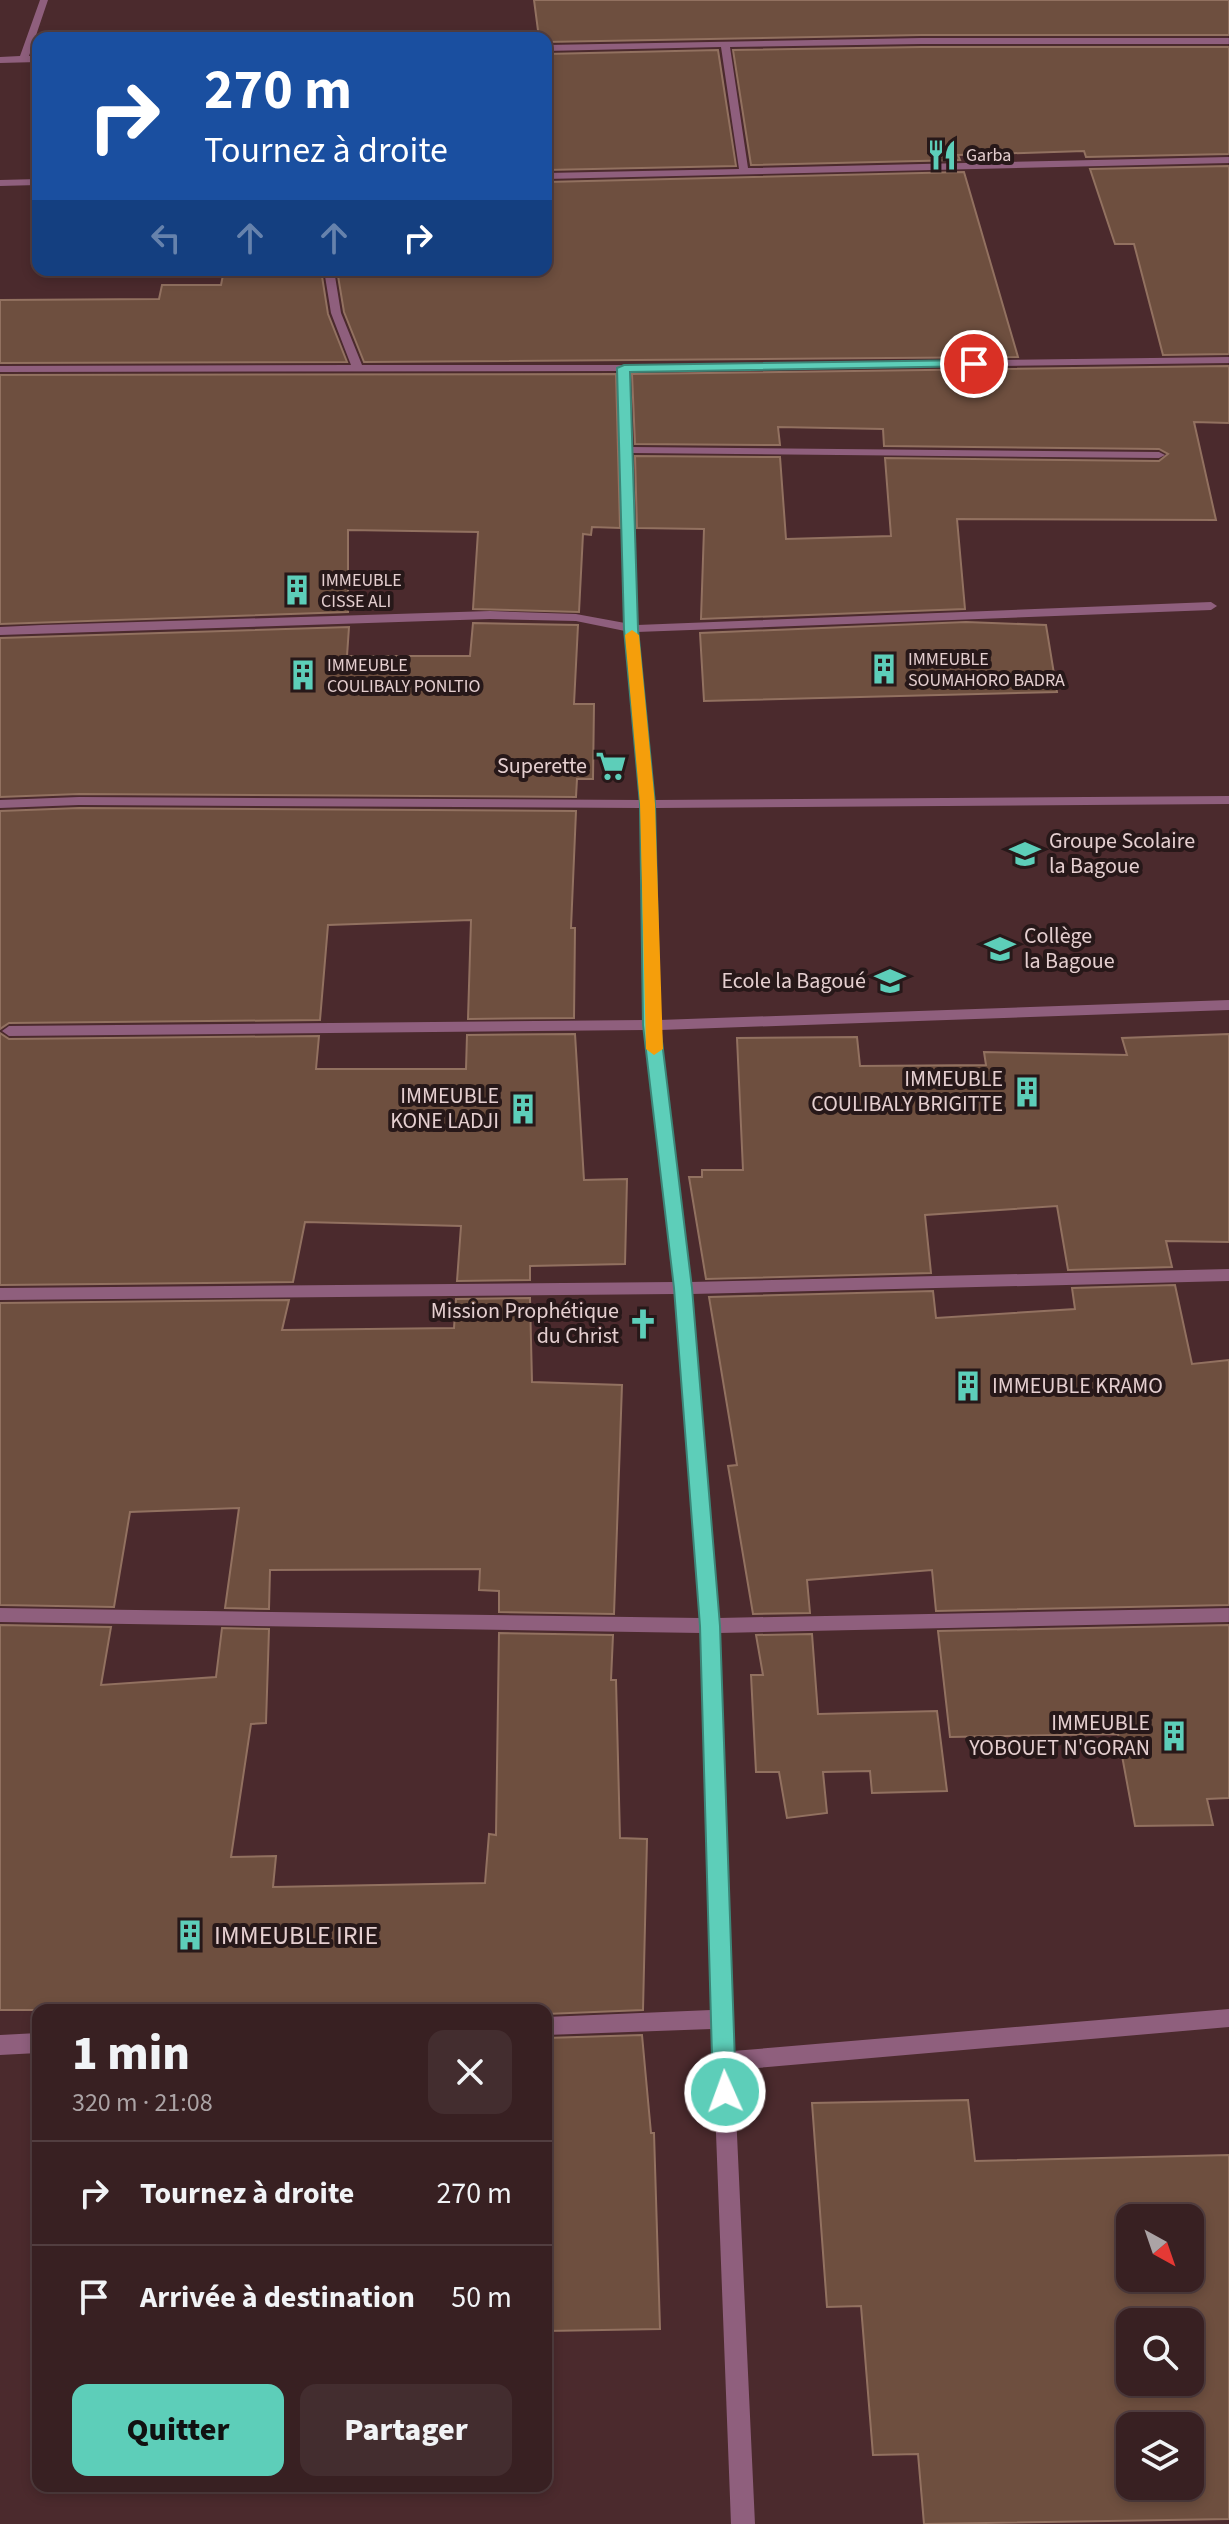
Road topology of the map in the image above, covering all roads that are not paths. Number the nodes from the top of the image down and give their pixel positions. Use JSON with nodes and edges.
{"nodes":[{"id":1,"x":44,"y":0,"type":"edge"},
{"id":2,"x":33,"y":32,"type":"edge"},
{"id":3,"x":32,"y":35,"type":"edge"},
{"id":4,"x":1229,"y":41,"type":"edge"},
{"id":5,"x":725,"y":45,"type":"junction"},
{"id":6,"x":552,"y":48,"type":"edge"},
{"id":7,"x":24,"y":59,"type":"junction"},
{"id":8,"x":32,"y":59,"type":"edge"},
{"id":9,"x":0,"y":60,"type":"edge"},
{"id":10,"x":1229,"y":160,"type":"edge"},
{"id":11,"x":744,"y":171,"type":"junction"},
{"id":12,"x":552,"y":176,"type":"edge"},
{"id":13,"x":32,"y":182,"type":"edge"},
{"id":14,"x":0,"y":183,"type":"edge"},
{"id":15,"x":330,"y":276,"type":"edge"},
{"id":16,"x":1229,"y":360,"type":"edge"},
{"id":17,"x":357,"y":367,"type":"junction"},
{"id":18,"x":624,"y":368,"type":"junction"},
{"id":19,"x":0,"y":369,"type":"edge"},
{"id":20,"x":625,"y":450,"type":"junction"},
{"id":21,"x":1159,"y":455,"type":"dead end"},
{"id":22,"x":1211,"y":606,"type":"dead end"},
{"id":23,"x":631,"y":629,"type":"junction"},
{"id":24,"x":0,"y":631,"type":"edge"},
{"id":25,"x":1229,"y":800,"type":"edge"},
{"id":26,"x":0,"y":804,"type":"edge"},
{"id":27,"x":648,"y":804,"type":"junction"},
{"id":28,"x":1229,"y":1005,"type":"edge"},
{"id":29,"x":652,"y":1025,"type":"junction"},
{"id":30,"x":9,"y":1031,"type":"dead end"},
{"id":31,"x":1229,"y":1275,"type":"edge"},
{"id":32,"x":683,"y":1288,"type":"junction"},
{"id":33,"x":0,"y":1294,"type":"edge"},
{"id":34,"x":0,"y":1615,"type":"edge"},
{"id":35,"x":1229,"y":1615,"type":"edge"},
{"id":36,"x":710,"y":1626,"type":"junction"},
{"id":37,"x":1229,"y":2018,"type":"edge"},
{"id":38,"x":722,"y":2019,"type":"junction"},
{"id":39,"x":552,"y":2026,"type":"edge"},
{"id":40,"x":32,"y":2043,"type":"edge"},
{"id":41,"x":0,"y":2045,"type":"edge"},
{"id":42,"x":723,"y":2061,"type":"junction"},
{"id":43,"x":743,"y":2524,"type":"edge"}],
"edges":[{"from":1,"to":2,"type":"street"},
{"from":3,"to":7,"type":"street"},
{"from":4,"to":5,"type":"street"},
{"from":5,"to":6,"type":"street"},
{"from":5,"to":11,"type":"street"},
{"from":7,"to":8,"type":"street"},
{"from":7,"to":9,"type":"street"},
{"from":10,"to":11,"type":"street"},
{"from":11,"to":12,"type":"street"},
{"from":13,"to":14,"type":"street"},
{"from":15,"to":17,"type":"street"},
{"from":16,"to":18,"type":"street"},
{"from":17,"to":18,"type":"street"},
{"from":17,"to":19,"type":"street"},
{"from":18,"to":20,"type":"street"},
{"from":20,"to":21,"type":"street"},
{"from":20,"to":23,"type":"street"},
{"from":22,"to":23,"type":"street"},
{"from":23,"to":24,"type":"street"},
{"from":23,"to":27,"type":"street"},
{"from":25,"to":27,"type":"street"},
{"from":26,"to":27,"type":"street"},
{"from":27,"to":29,"type":"street"},
{"from":28,"to":29,"type":"street"},
{"from":29,"to":30,"type":"street"},
{"from":29,"to":32,"type":"street"},
{"from":31,"to":32,"type":"street"},
{"from":32,"to":33,"type":"street"},
{"from":32,"to":36,"type":"street"},
{"from":34,"to":36,"type":"street"},
{"from":35,"to":36,"type":"street"},
{"from":36,"to":38,"type":"street"},
{"from":37,"to":42,"type":"street"},
{"from":38,"to":39,"type":"street"},
{"from":38,"to":42,"type":"street"},
{"from":40,"to":41,"type":"street"},
{"from":42,"to":43,"type":"street"}]}
